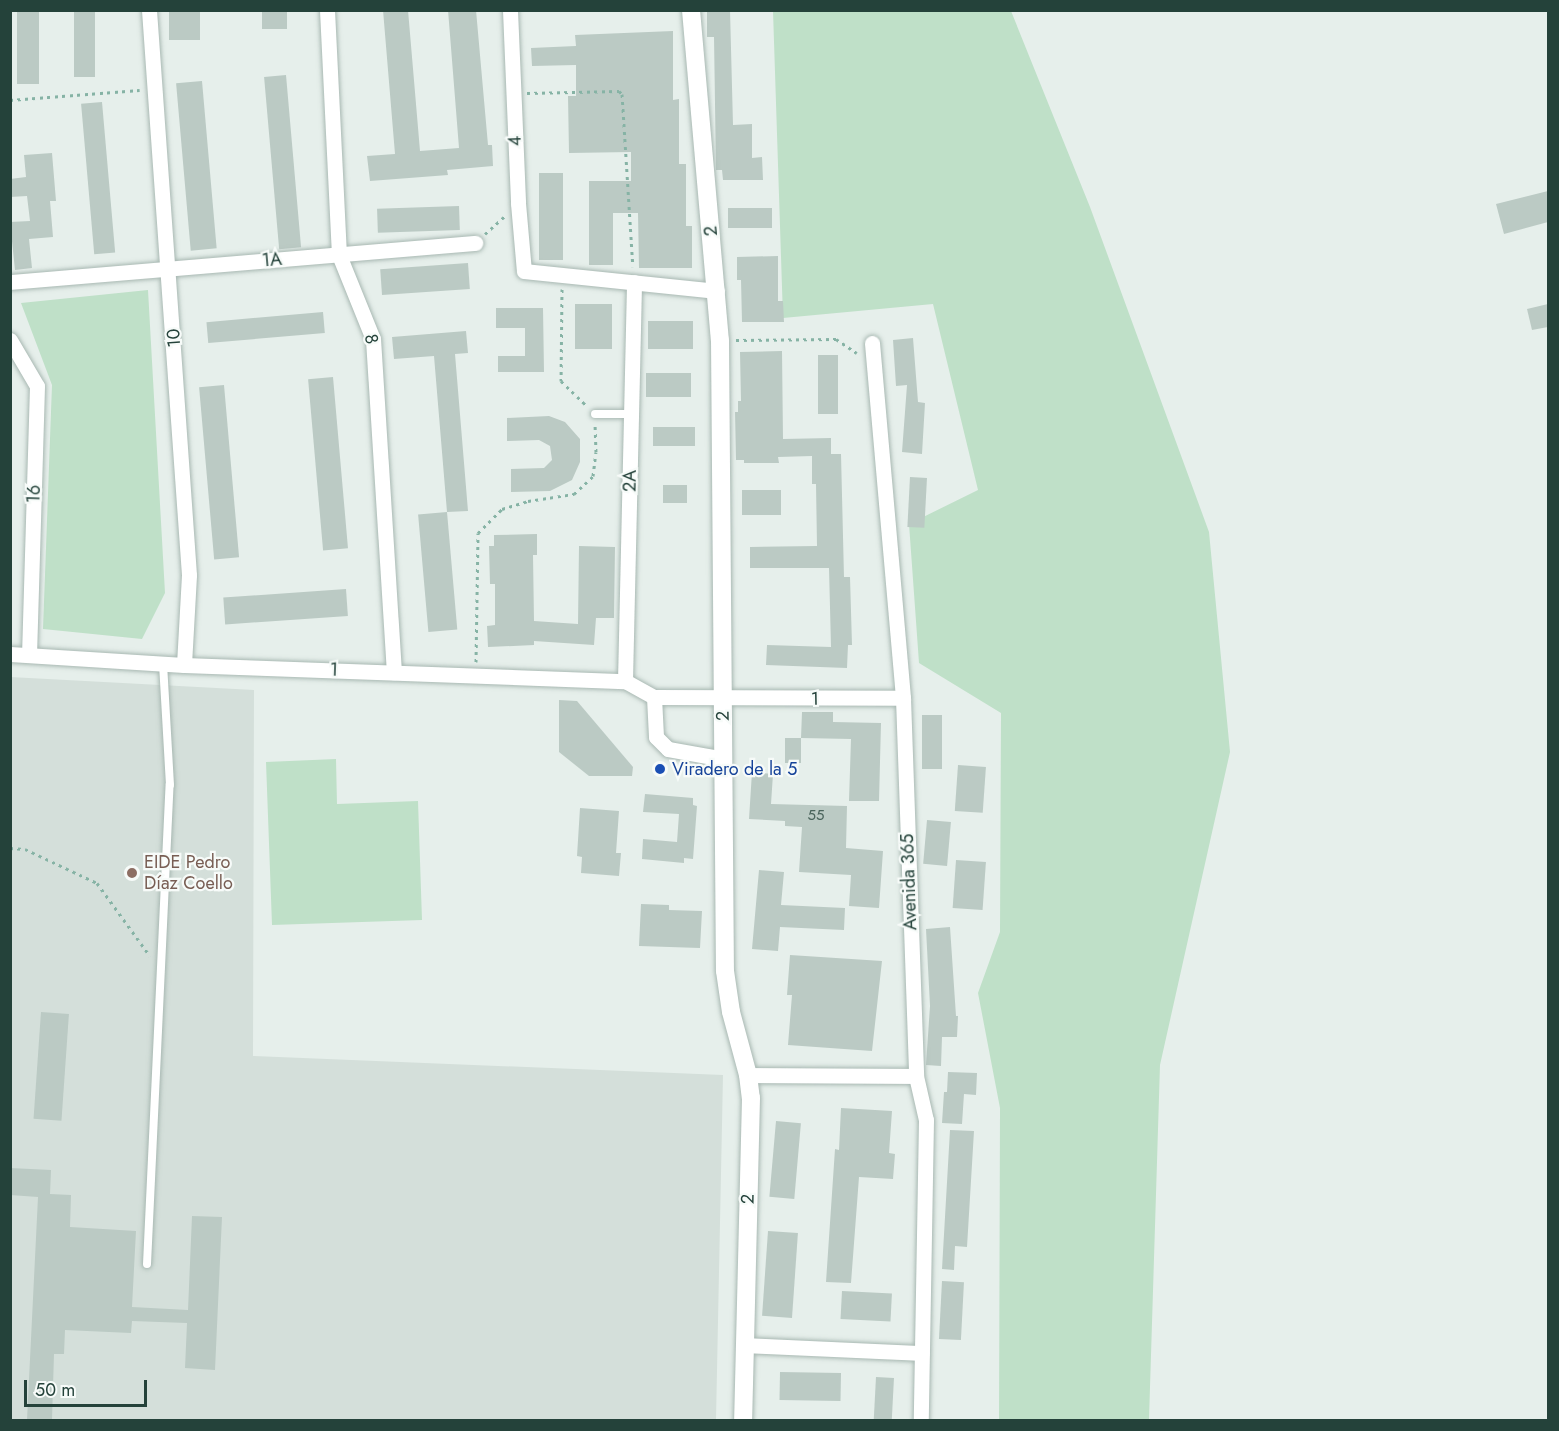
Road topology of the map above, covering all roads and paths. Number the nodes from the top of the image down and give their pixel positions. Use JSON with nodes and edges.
{"nodes":[{"id":1,"x":149,"y":10,"type":"edge"},
{"id":2,"x":327,"y":10,"type":"edge"},
{"id":3,"x":510,"y":10,"type":"edge"},
{"id":4,"x":691,"y":10,"type":"edge"},
{"id":5,"x":155,"y":89,"type":"junction"},
{"id":6,"x":513,"y":94,"type":"junction"},
{"id":7,"x":10,"y":100,"type":"edge"},
{"id":8,"x":518,"y":203,"type":"junction"},
{"id":9,"x":475,"y":243,"type":"joint"},
{"id":10,"x":339,"y":255,"type":"junction"},
{"id":11,"x":169,"y":269,"type":"junction"},
{"id":12,"x":562,"y":275,"type":"junction"},
{"id":13,"x":10,"y":282,"type":"edge"},
{"id":14,"x":634,"y":282,"type":"junction"},
{"id":15,"x":717,"y":291,"type":"junction"},
{"id":16,"x":10,"y":340,"type":"edge"},
{"id":17,"x":720,"y":340,"type":"junction"},
{"id":18,"x":872,"y":343,"type":"dead end"},
{"id":19,"x":874,"y":365,"type":"junction"},
{"id":20,"x":595,"y":414,"type":"junction"},
{"id":21,"x":631,"y":414,"type":"junction"},
{"id":22,"x":10,"y":654,"type":"edge"},
{"id":23,"x":29,"y":655,"type":"junction"},
{"id":24,"x":163,"y":664,"type":"junction"},
{"id":25,"x":184,"y":665,"type":"junction"},
{"id":26,"x":394,"y":672,"type":"junction"},
{"id":27,"x":476,"y":676,"type":"junction"},
{"id":28,"x":625,"y":681,"type":"junction"},
{"id":29,"x":654,"y":698,"type":"junction"},
{"id":30,"x":903,"y":698,"type":"junction"},
{"id":31,"x":723,"y":700,"type":"junction"},
{"id":32,"x":724,"y":759,"type":"junction"},
{"id":33,"x":10,"y":848,"type":"edge"},
{"id":34,"x":161,"y":973,"type":"junction"},
{"id":35,"x":748,"y":1075,"type":"junction"},
{"id":36,"x":916,"y":1076,"type":"junction"},
{"id":37,"x":147,"y":1264,"type":"dead end"},
{"id":38,"x":745,"y":1345,"type":"junction"},
{"id":39,"x":922,"y":1353,"type":"junction"},
{"id":40,"x":743,"y":1420,"type":"edge"},
{"id":41,"x":921,"y":1420,"type":"edge"}],
"edges":[{"from":1,"to":5,"type":"street","name":"10"},
{"from":2,"to":10,"type":"street","name":"8"},
{"from":3,"to":6,"type":"street","name":"4"},
{"from":4,"to":15,"type":"street","name":"2"},
{"from":5,"to":7,"type":"path"},
{"from":5,"to":11,"type":"street","name":"10"},
{"from":6,"to":8,"type":"street","name":"4"},
{"from":6,"to":14,"type":"path"},
{"from":8,"to":9,"type":"path"},
{"from":8,"to":12,"type":"street","name":"4"},
{"from":9,"to":10,"type":"street","name":"1A"},
{"from":10,"to":11,"type":"street","name":"1A"},
{"from":10,"to":26,"type":"street","name":"8"},
{"from":11,"to":13,"type":"street","name":"1A"},
{"from":11,"to":25,"type":"street","name":"10"},
{"from":12,"to":14,"type":"street"},
{"from":12,"to":20,"type":"path"},
{"from":14,"to":15,"type":"street"},
{"from":14,"to":21,"type":"street","name":"2A"},
{"from":15,"to":17,"type":"street","name":"2"},
{"from":16,"to":23,"type":"street","name":"16"},
{"from":17,"to":19,"type":"path"},
{"from":17,"to":31,"type":"street","name":"2"},
{"from":18,"to":19,"type":"street","name":"Avenida 365"},
{"from":19,"to":30,"type":"street","name":"Avenida 365"},
{"from":20,"to":21,"type":"lane"},
{"from":20,"to":27,"type":"path"},
{"from":21,"to":28,"type":"street","name":"2A"},
{"from":22,"to":23,"type":"street","name":"1"},
{"from":23,"to":24,"type":"street","name":"1"},
{"from":24,"to":25,"type":"street","name":"1"},
{"from":24,"to":34,"type":"lane"},
{"from":25,"to":26,"type":"street","name":"1"},
{"from":26,"to":27,"type":"street","name":"1"},
{"from":27,"to":28,"type":"street","name":"1"},
{"from":28,"to":29,"type":"street","name":"1"},
{"from":29,"to":31,"type":"street","name":"1"},
{"from":29,"to":32,"type":"street"},
{"from":30,"to":31,"type":"street","name":"1"},
{"from":30,"to":36,"type":"street","name":"Avenida 365"},
{"from":31,"to":32,"type":"street","name":"2"},
{"from":32,"to":35,"type":"street","name":"2"},
{"from":33,"to":34,"type":"path"},
{"from":34,"to":37,"type":"lane"},
{"from":35,"to":36,"type":"street"},
{"from":35,"to":38,"type":"street","name":"2"},
{"from":36,"to":39,"type":"street","name":"Avenida 365"},
{"from":38,"to":39,"type":"street"},
{"from":38,"to":40,"type":"street","name":"2"},
{"from":39,"to":41,"type":"street","name":"Avenida 365"}]}
